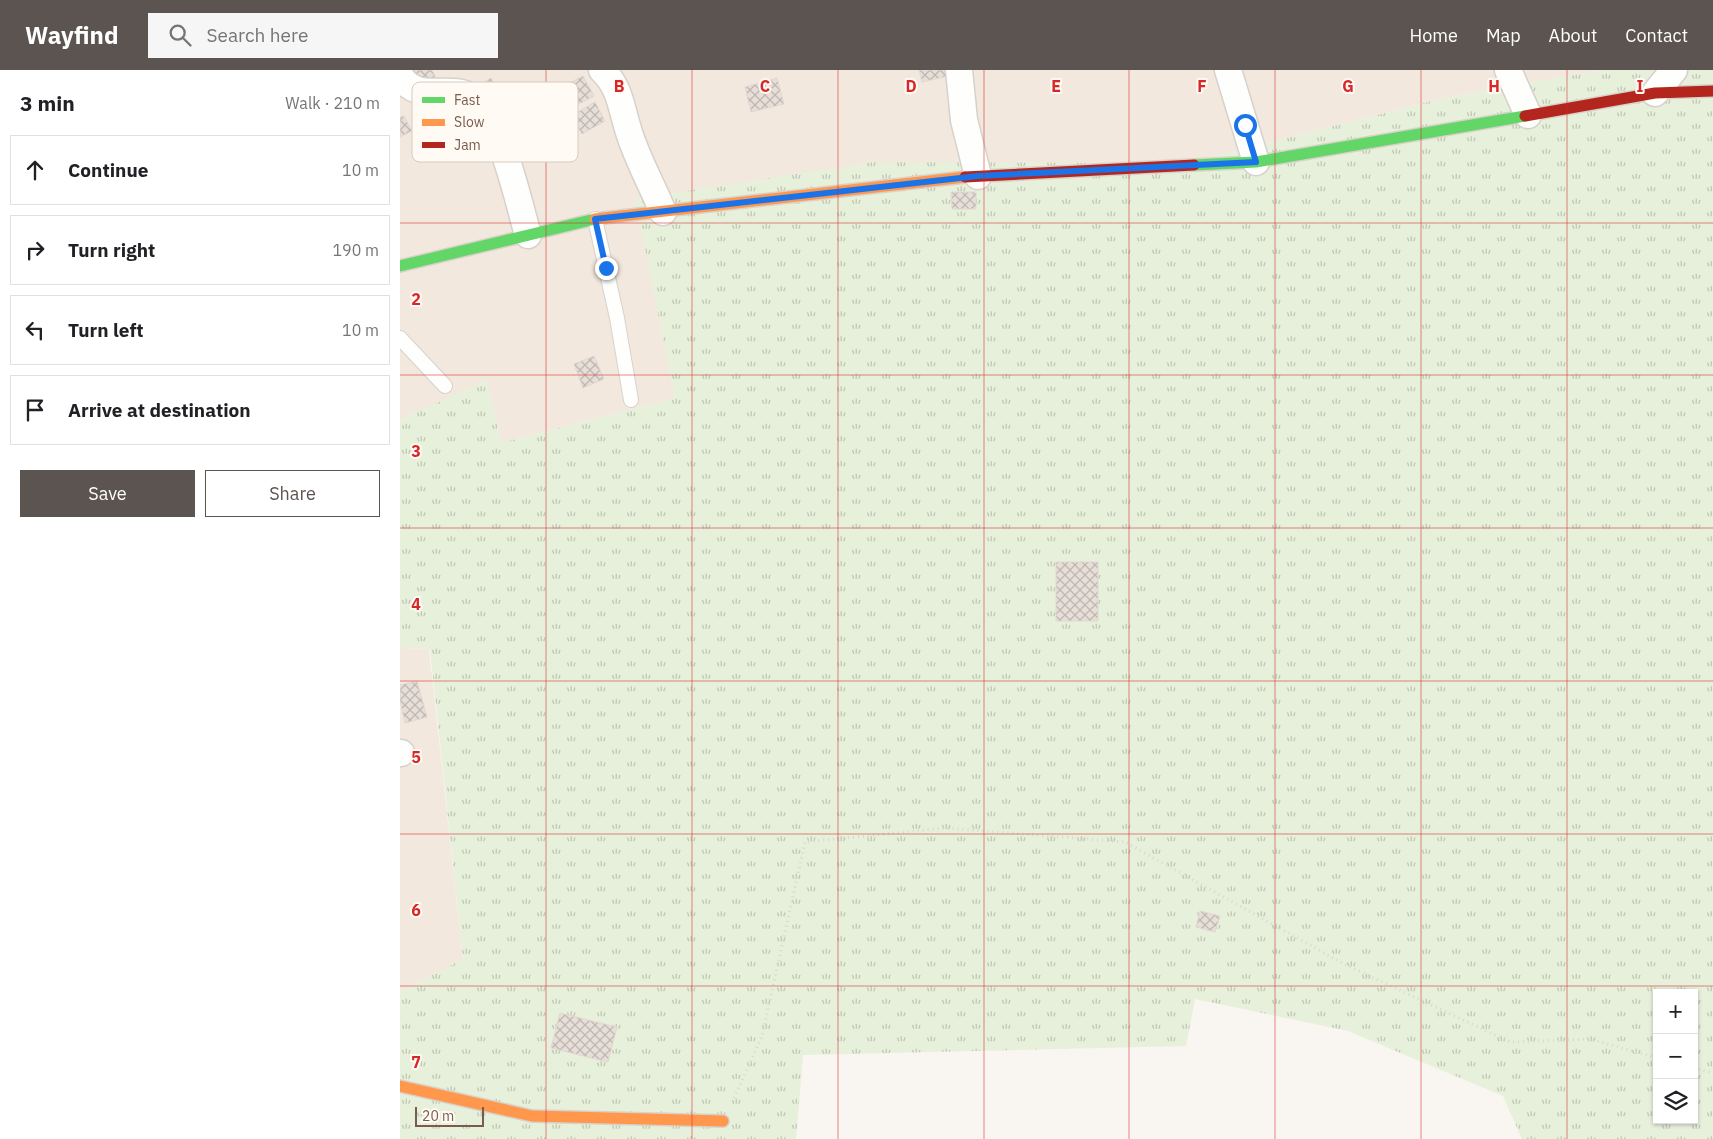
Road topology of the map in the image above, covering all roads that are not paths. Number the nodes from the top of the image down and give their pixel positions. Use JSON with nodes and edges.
{"nodes":[{"id":1,"x":602,"y":70,"type":"edge"},
{"id":2,"x":959,"y":70,"type":"edge"},
{"id":3,"x":1228,"y":70,"type":"edge"},
{"id":4,"x":1508,"y":70,"type":"edge"},
{"id":5,"x":1674,"y":70,"type":"edge"},
{"id":6,"x":400,"y":76,"type":"edge"},
{"id":7,"x":412,"y":88,"type":"edge"},
{"id":8,"x":1713,"y":91,"type":"edge"},
{"id":9,"x":1655,"y":93,"type":"junction"},
{"id":10,"x":1528,"y":115,"type":"junction"},
{"id":11,"x":507,"y":162,"type":"edge"},
{"id":12,"x":1256,"y":162,"type":"junction"},
{"id":13,"x":978,"y":176,"type":"junction"},
{"id":14,"x":663,"y":212,"type":"junction"},
{"id":15,"x":595,"y":219,"type":"junction"},
{"id":16,"x":528,"y":235,"type":"junction"},
{"id":17,"x":400,"y":266,"type":"edge"},
{"id":18,"x":400,"y":338,"type":"edge"},
{"id":19,"x":445,"y":386,"type":"dead end"},
{"id":20,"x":631,"y":400,"type":"dead end"},
{"id":21,"x":400,"y":1086,"type":"edge"},
{"id":22,"x":723,"y":1121,"type":"road end"}],
"edges":[{"from":1,"to":14,"type":"street"},
{"from":2,"to":13,"type":"street"},
{"from":3,"to":12,"type":"street"},
{"from":4,"to":10,"type":"street"},
{"from":5,"to":9,"type":"street"},
{"from":6,"to":7,"type":"street"},
{"from":8,"to":9,"type":"street"},
{"from":9,"to":10,"type":"street"},
{"from":10,"to":12,"type":"street"},
{"from":11,"to":16,"type":"street"},
{"from":12,"to":13,"type":"street"},
{"from":13,"to":14,"type":"street"},
{"from":14,"to":15,"type":"street"},
{"from":15,"to":16,"type":"street"},
{"from":15,"to":20,"type":"lane"},
{"from":16,"to":17,"type":"street"},
{"from":18,"to":19,"type":"lane"},
{"from":21,"to":22,"type":"street"}]}
